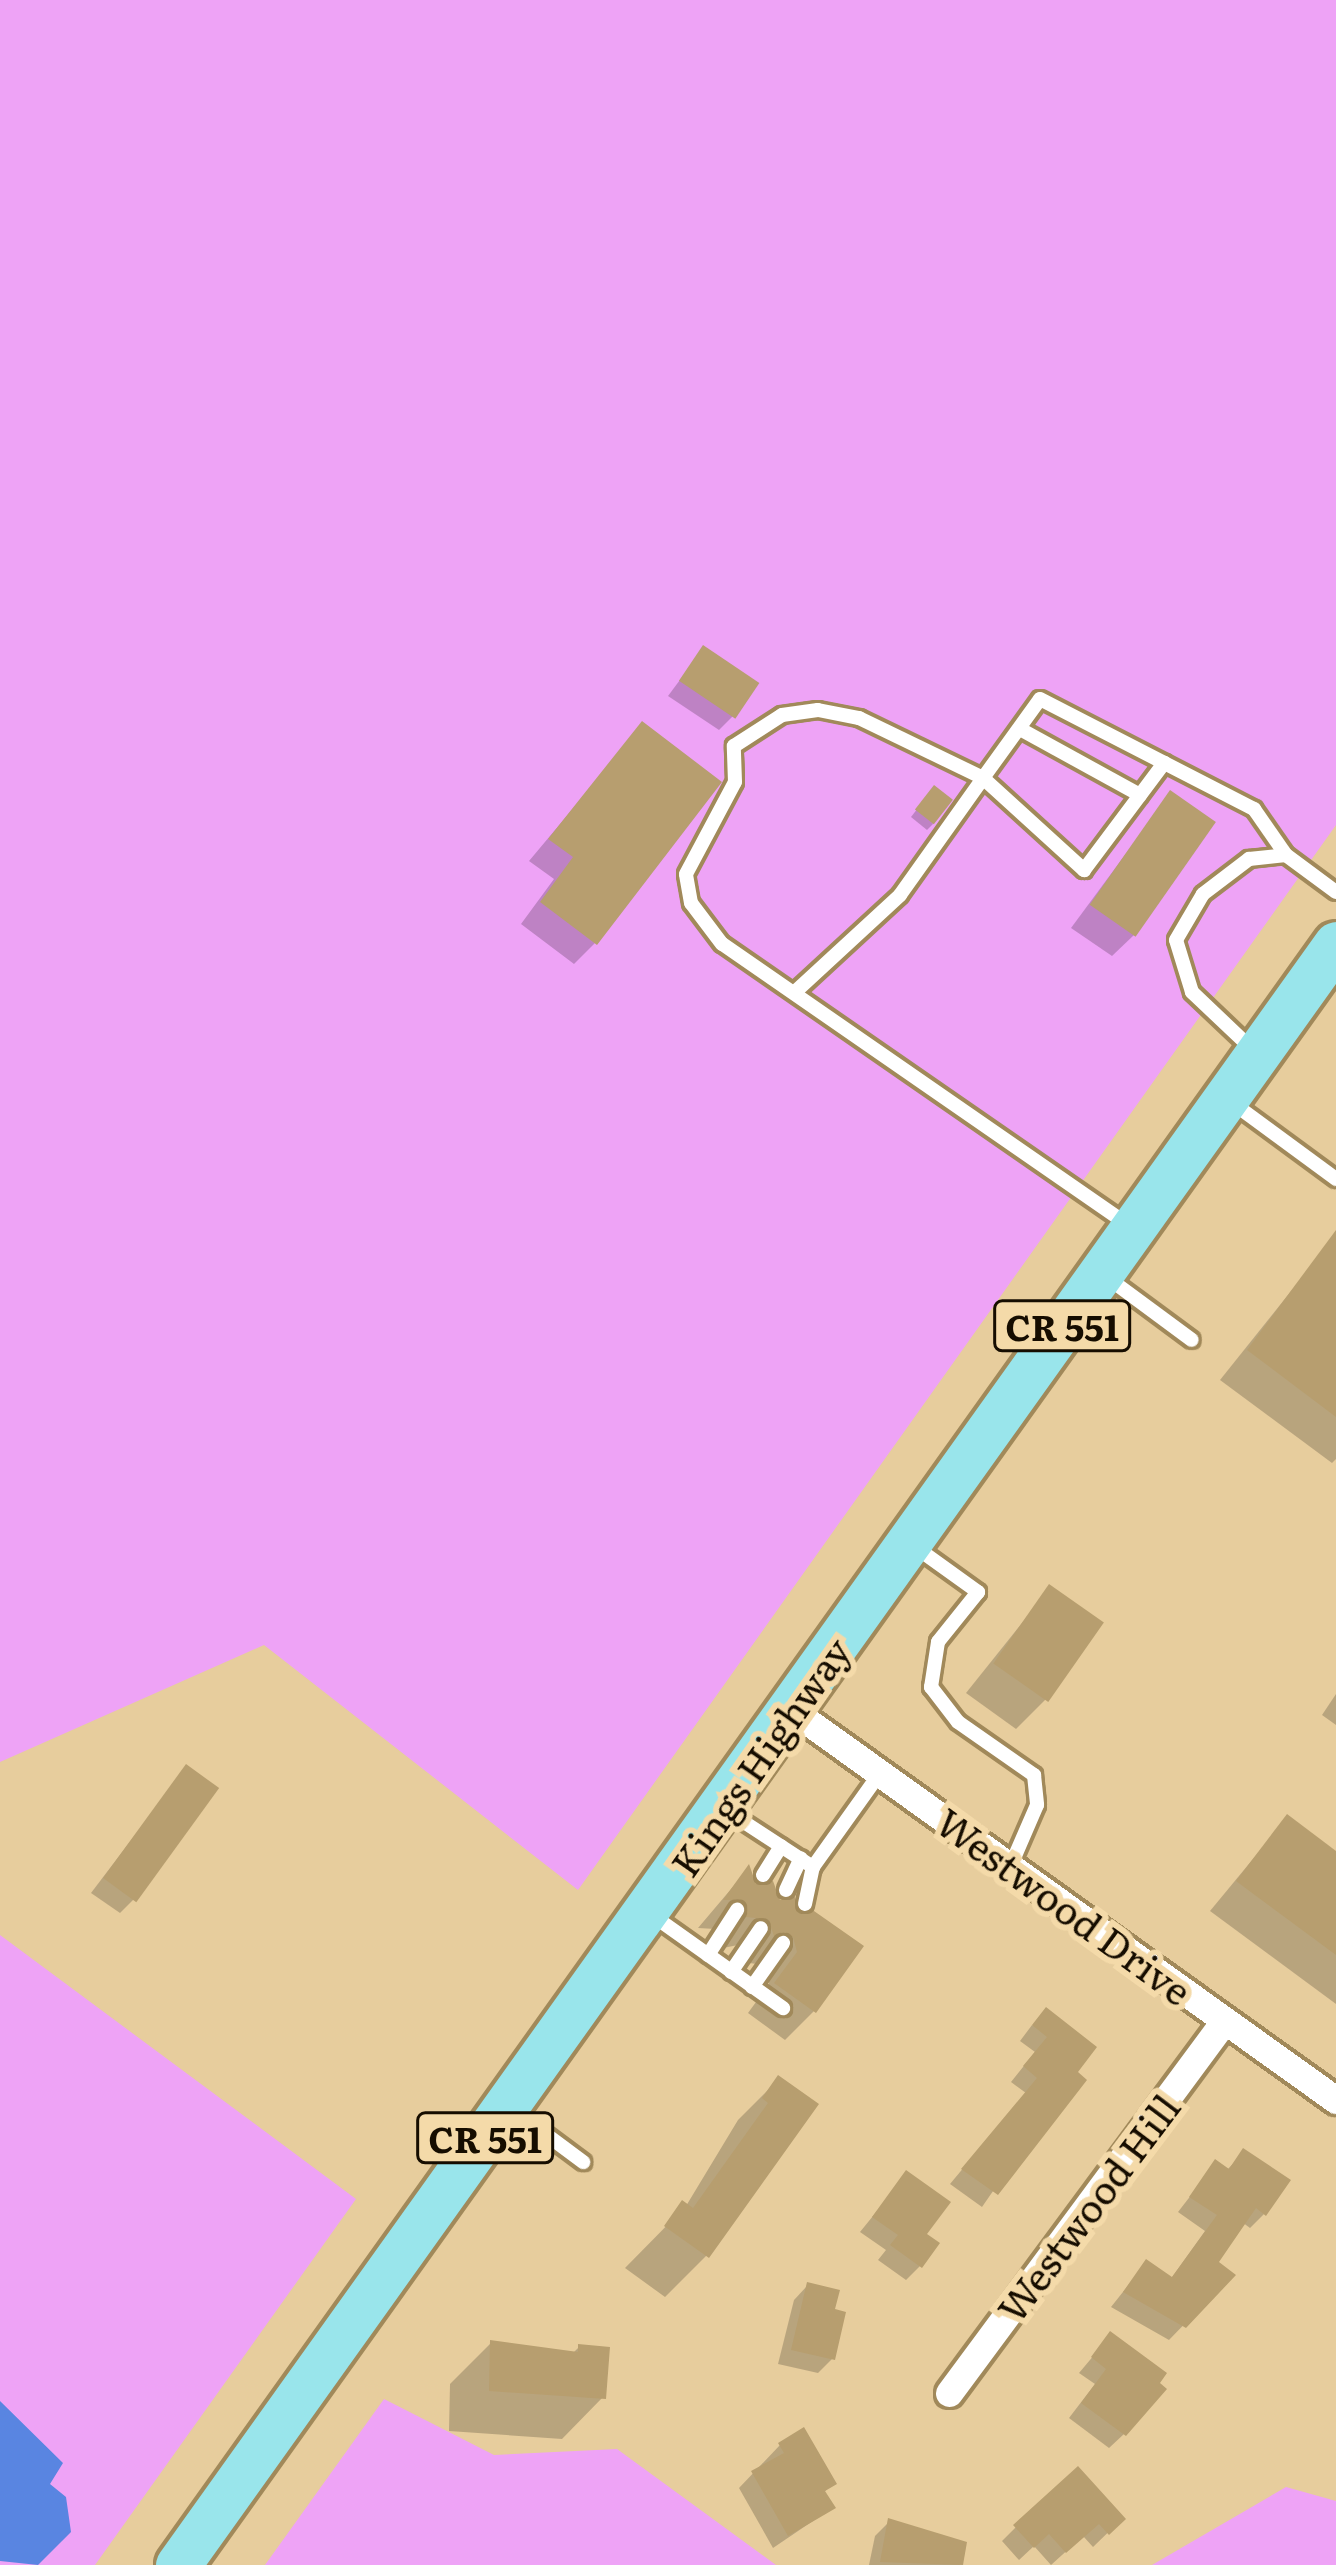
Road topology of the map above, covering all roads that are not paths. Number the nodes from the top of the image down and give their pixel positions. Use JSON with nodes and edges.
{"nodes":[{"id":1,"x":1020,"y":729,"type":"junction"},
{"id":2,"x":1164,"y":763,"type":"junction"},
{"id":3,"x":983,"y":778,"type":"junction"},
{"id":4,"x":1140,"y":795,"type":"junction"},
{"id":5,"x":1286,"y":855,"type":"junction"},
{"id":6,"x":1336,"y":892,"type":"edge"},
{"id":7,"x":1336,"y":944,"type":"edge"},
{"id":8,"x":795,"y":992,"type":"junction"},
{"id":9,"x":1258,"y":1053,"type":"junction"},
{"id":10,"x":1226,"y":1098,"type":"junction"},
{"id":11,"x":1336,"y":1179,"type":"edge"},
{"id":12,"x":1132,"y":1228,"type":"junction"},
{"id":13,"x":1100,"y":1273,"type":"junction"},
{"id":14,"x":1192,"y":1340,"type":"dead end"},
{"id":15,"x":909,"y":1542,"type":"junction"},
{"id":16,"x":793,"y":1711,"type":"junction"},
{"id":17,"x":880,"y":1773,"type":"junction"},
{"id":18,"x":723,"y":1808,"type":"junction"},
{"id":19,"x":781,"y":1846,"type":"junction"},
{"id":20,"x":807,"y":1863,"type":"junction"},
{"id":21,"x":1011,"y":1865,"type":"junction"},
{"id":22,"x":763,"y":1875,"type":"dead end"},
{"id":23,"x":786,"y":1890,"type":"dead end"},
{"id":24,"x":805,"y":1904,"type":"dead end"},
{"id":25,"x":737,"y":1910,"type":"dead end"},
{"id":26,"x":648,"y":1912,"type":"junction"},
{"id":27,"x":761,"y":1928,"type":"dead end"},
{"id":28,"x":783,"y":1943,"type":"dead end"},
{"id":29,"x":708,"y":1955,"type":"junction"},
{"id":30,"x":731,"y":1972,"type":"junction"},
{"id":31,"x":752,"y":1987,"type":"junction"},
{"id":32,"x":783,"y":2008,"type":"dead end"},
{"id":33,"x":1225,"y":2021,"type":"junction"},
{"id":34,"x":1336,"y":2100,"type":"edge"},
{"id":35,"x":508,"y":2106,"type":"junction"},
{"id":36,"x":583,"y":2162,"type":"dead end"},
{"id":37,"x":949,"y":2392,"type":"dead end"},
{"id":38,"x":178,"y":2565,"type":"edge"}],
"edges":[{"from":1,"to":2,"type":"lane"},
{"from":1,"to":3,"type":"lane"},
{"from":1,"to":4,"type":"lane"},
{"from":2,"to":4,"type":"lane"},
{"from":2,"to":5,"type":"lane"},
{"from":3,"to":4,"type":"lane"},
{"from":3,"to":8,"type":"lane"},
{"from":3,"to":8,"type":"lane"},
{"from":5,"to":6,"type":"lane"},
{"from":5,"to":9,"type":"lane"},
{"from":7,"to":9,"type":"main road","name":"Kings Highway","number":"CR 551"},
{"from":8,"to":12,"type":"lane"},
{"from":9,"to":10,"type":"main road","name":"Kings Highway","number":"CR 551"},
{"from":10,"to":11,"type":"lane"},
{"from":10,"to":12,"type":"main road","name":"Kings Highway","number":"CR 551"},
{"from":12,"to":13,"type":"main road","name":"Kings Highway","number":"CR 551"},
{"from":13,"to":14,"type":"lane"},
{"from":13,"to":15,"type":"main road","name":"Kings Highway","number":"CR 551"},
{"from":15,"to":16,"type":"main road","name":"Kings Highway","number":"CR 551"},
{"from":15,"to":21,"type":"lane"},
{"from":16,"to":17,"type":"street","name":"Westwood Drive"},
{"from":16,"to":18,"type":"main road","name":"Kings Highway","number":"CR 551"},
{"from":17,"to":20,"type":"lane"},
{"from":17,"to":21,"type":"street","name":"Westwood Drive"},
{"from":18,"to":19,"type":"lane"},
{"from":18,"to":26,"type":"main road","name":"Kings Highway","number":"CR 551"},
{"from":19,"to":20,"type":"lane"},
{"from":19,"to":22,"type":"lane"},
{"from":20,"to":23,"type":"lane"},
{"from":20,"to":24,"type":"lane"},
{"from":21,"to":33,"type":"street","name":"Westwood Drive"},
{"from":25,"to":29,"type":"lane"},
{"from":26,"to":29,"type":"lane"},
{"from":26,"to":35,"type":"main road","name":"Kings Highway","number":"CR 551"},
{"from":27,"to":30,"type":"lane"},
{"from":28,"to":31,"type":"lane"},
{"from":29,"to":30,"type":"lane"},
{"from":30,"to":31,"type":"lane"},
{"from":31,"to":32,"type":"lane"},
{"from":33,"to":34,"type":"street","name":"Westwood Drive"},
{"from":33,"to":37,"type":"street","name":"Westwood Hill"},
{"from":35,"to":36,"type":"lane"},
{"from":35,"to":38,"type":"main road","name":"Kings Highway","number":"CR 551"}]}
